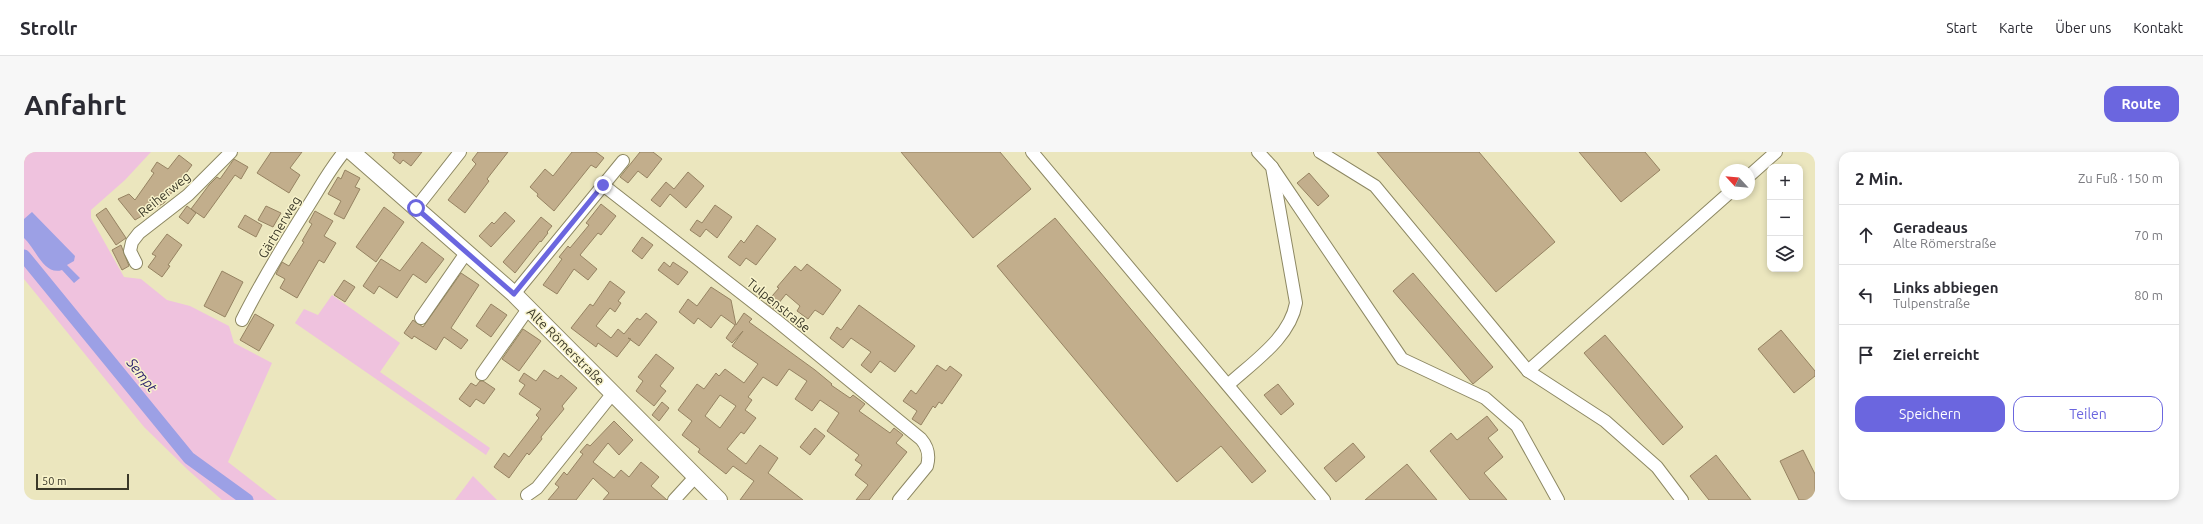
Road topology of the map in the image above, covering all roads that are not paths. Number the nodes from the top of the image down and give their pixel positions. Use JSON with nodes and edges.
{"nodes":[{"id":1,"x":231,"y":152,"type":"edge"},
{"id":2,"x":344,"y":152,"type":"edge"},
{"id":3,"x":352,"y":152,"type":"edge"},
{"id":4,"x":460,"y":152,"type":"edge"},
{"id":5,"x":1032,"y":152,"type":"edge"},
{"id":6,"x":1258,"y":152,"type":"edge"},
{"id":7,"x":1320,"y":152,"type":"edge"},
{"id":8,"x":1776,"y":152,"type":"edge"},
{"id":9,"x":623,"y":161,"type":"dead end"},
{"id":10,"x":1272,"y":167,"type":"junction"},
{"id":11,"x":1755,"y":171,"type":"edge"},
{"id":12,"x":603,"y":185,"type":"junction"},
{"id":13,"x":1721,"y":200,"type":"edge"},
{"id":14,"x":416,"y":208,"type":"junction"},
{"id":15,"x":466,"y":253,"type":"junction"},
{"id":16,"x":136,"y":263,"type":"dead end"},
{"id":17,"x":514,"y":294,"type":"junction"},
{"id":18,"x":528,"y":309,"type":"junction"},
{"id":19,"x":422,"y":318,"type":"dead end"},
{"id":20,"x":242,"y":320,"type":"dead end"},
{"id":21,"x":1528,"y":371,"type":"junction"},
{"id":22,"x":482,"y":374,"type":"dead end"},
{"id":23,"x":1228,"y":385,"type":"junction"},
{"id":24,"x":613,"y":393,"type":"junction"},
{"id":25,"x":696,"y":476,"type":"junction"},
{"id":26,"x":527,"y":495,"type":"dead end"},
{"id":27,"x":674,"y":500,"type":"edge"},
{"id":28,"x":719,"y":500,"type":"edge"},
{"id":29,"x":899,"y":500,"type":"edge"},
{"id":30,"x":1324,"y":500,"type":"edge"},
{"id":31,"x":1558,"y":500,"type":"edge"},
{"id":32,"x":1682,"y":500,"type":"edge"}],
"edges":[{"from":1,"to":16,"type":"street","name":"Reiherweg"},
{"from":2,"to":20,"type":"street","name":"Gärtnerweg"},
{"from":3,"to":14,"type":"main road","name":"Alte Römerstraße"},
{"from":4,"to":14,"type":"street"},
{"from":5,"to":23,"type":"street"},
{"from":6,"to":10,"type":"street"},
{"from":7,"to":21,"type":"street"},
{"from":8,"to":11,"type":"street"},
{"from":9,"to":12,"type":"street"},
{"from":10,"to":23,"type":"street"},
{"from":10,"to":31,"type":"street"},
{"from":12,"to":17,"type":"street"},
{"from":12,"to":29,"type":"street","name":"Tulpenstraße"},
{"from":13,"to":21,"type":"street"},
{"from":14,"to":15,"type":"main road","name":"Alte Römerstraße"},
{"from":15,"to":17,"type":"main road","name":"Alte Römerstraße"},
{"from":15,"to":19,"type":"street"},
{"from":17,"to":18,"type":"main road","name":"Alte Römerstraße"},
{"from":18,"to":22,"type":"street"},
{"from":18,"to":24,"type":"main road","name":"Alte Römerstraße"},
{"from":21,"to":32,"type":"street"},
{"from":23,"to":30,"type":"street"},
{"from":24,"to":25,"type":"main road","name":"Alte Römerstraße"},
{"from":24,"to":26,"type":"street"},
{"from":25,"to":27,"type":"street"},
{"from":25,"to":28,"type":"main road","name":"Alte Römerstraße"}]}
